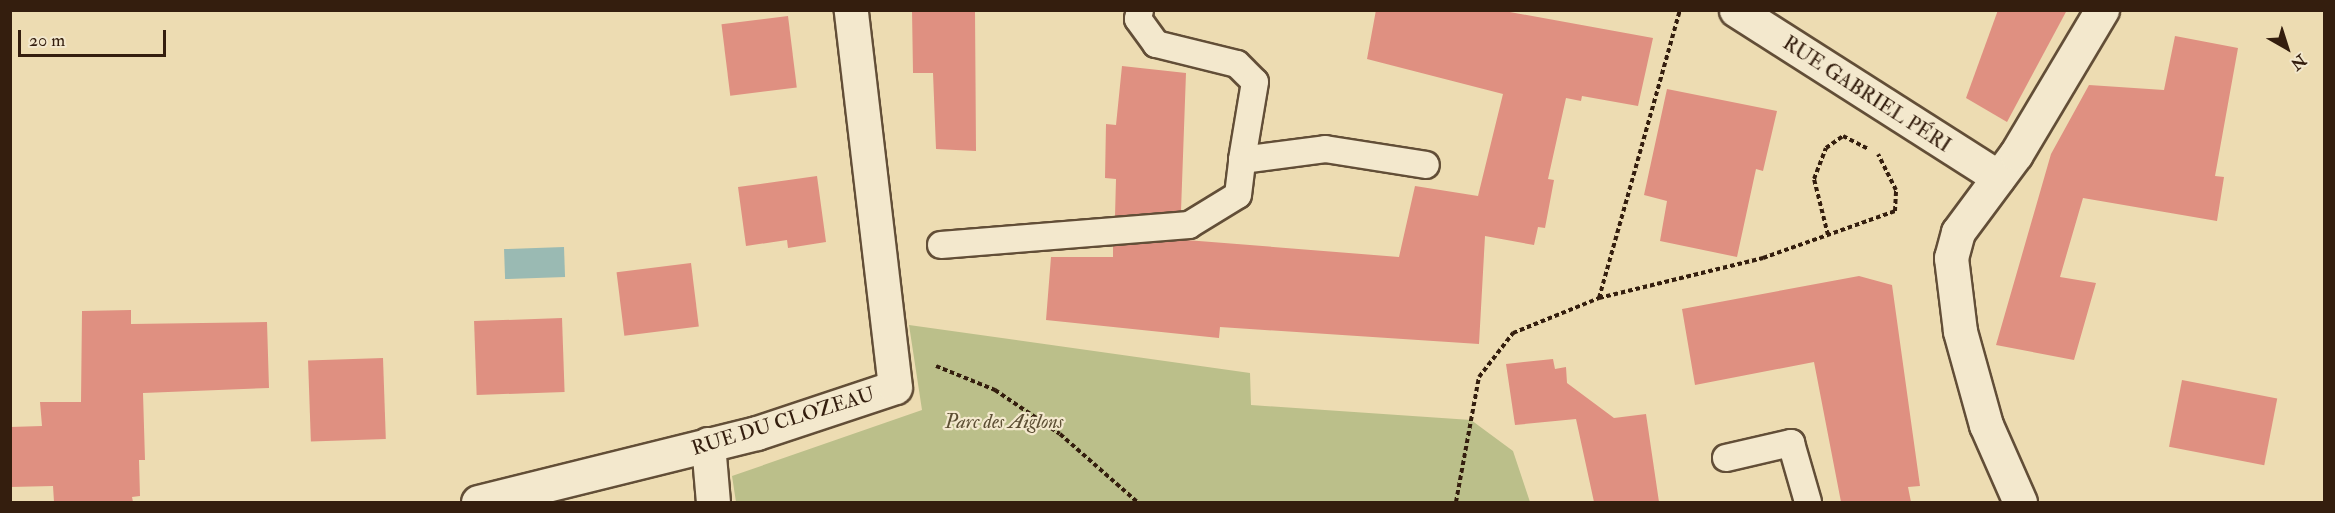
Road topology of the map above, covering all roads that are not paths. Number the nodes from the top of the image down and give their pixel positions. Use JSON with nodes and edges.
{"nodes":[{"id":1,"x":851,"y":10,"type":"edge"},
{"id":2,"x":1140,"y":10,"type":"edge"},
{"id":3,"x":1736,"y":10,"type":"edge"},
{"id":4,"x":2102,"y":10,"type":"edge"},
{"id":5,"x":1242,"y":160,"type":"junction"},
{"id":6,"x":1426,"y":165,"type":"dead end"},
{"id":7,"x":1998,"y":177,"type":"junction"},
{"id":8,"x":941,"y":245,"type":"dead end"},
{"id":9,"x":708,"y":444,"type":"junction"},
{"id":10,"x":1726,"y":458,"type":"dead end"},
{"id":11,"x":478,"y":502,"type":"edge"},
{"id":12,"x":713,"y":502,"type":"edge"},
{"id":13,"x":1808,"y":502,"type":"edge"},
{"id":14,"x":2020,"y":502,"type":"edge"}],
"edges":[{"from":1,"to":9,"type":"street","name":"RUE DU CLOZEAU"},
{"from":2,"to":5,"type":"lane"},
{"from":3,"to":7,"type":"street","name":"RUE GABRIEL PÉRI"},
{"from":4,"to":7,"type":"street"},
{"from":5,"to":6,"type":"lane"},
{"from":5,"to":8,"type":"lane"},
{"from":7,"to":14,"type":"street"},
{"from":9,"to":11,"type":"street","name":"RUE DU CLOZEAU"},
{"from":9,"to":12,"type":"street"},
{"from":10,"to":13,"type":"lane"}]}
